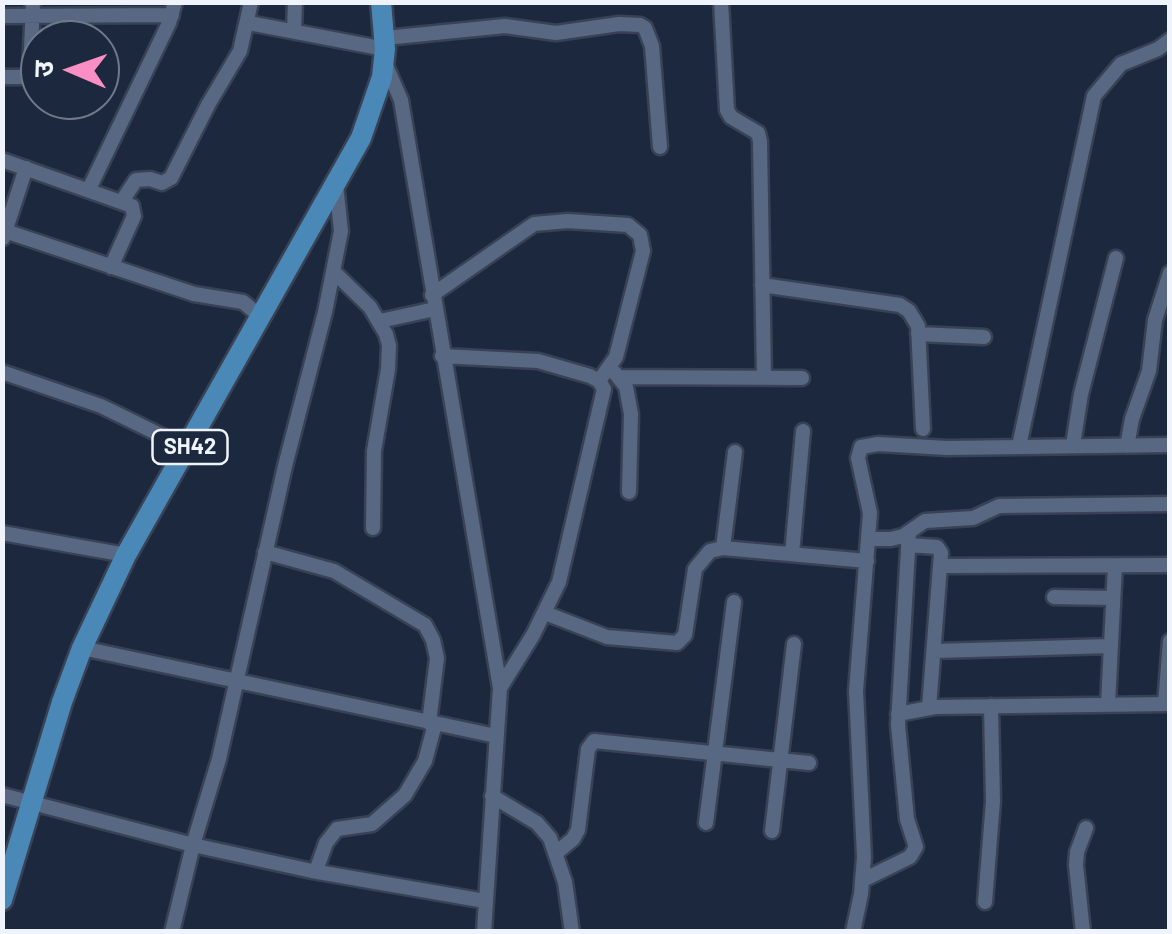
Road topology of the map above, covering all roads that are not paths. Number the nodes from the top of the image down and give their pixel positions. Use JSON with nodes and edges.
{"nodes":[{"id":1,"x":251,"y":2,"type":"edge"},
{"id":2,"x":295,"y":2,"type":"edge"},
{"id":3,"x":381,"y":2,"type":"edge"},
{"id":4,"x":722,"y":2,"type":"edge"},
{"id":5,"x":33,"y":9,"type":"edge"},
{"id":6,"x":116,"y":9,"type":"edge"},
{"id":7,"x":174,"y":9,"type":"edge"},
{"id":8,"x":2,"y":16,"type":"edge"},
{"id":9,"x":249,"y":22,"type":"junction"},
{"id":10,"x":294,"y":31,"type":"junction"},
{"id":11,"x":1170,"y":40,"type":"edge"},
{"id":12,"x":385,"y":49,"type":"junction"},
{"id":13,"x":2,"y":77,"type":"edge"},
{"id":14,"x":660,"y":147,"type":"dead end"},
{"id":15,"x":2,"y":160,"type":"edge"},
{"id":16,"x":26,"y":168,"type":"junction"},
{"id":17,"x":336,"y":184,"type":"junction"},
{"id":18,"x":88,"y":188,"type":"junction"},
{"id":19,"x":122,"y":201,"type":"junction"},
{"id":20,"x":3,"y":233,"type":"edge"},
{"id":21,"x":1116,"y":258,"type":"dead end"},
{"id":22,"x":112,"y":267,"type":"junction"},
{"id":23,"x":333,"y":271,"type":"junction"},
{"id":24,"x":1170,"y":273,"type":"edge"},
{"id":25,"x":762,"y":285,"type":"junction"},
{"id":26,"x":433,"y":302,"type":"junction"},
{"id":27,"x":262,"y":317,"type":"junction"},
{"id":28,"x":380,"y":321,"type":"junction"},
{"id":29,"x":918,"y":334,"type":"junction"},
{"id":30,"x":984,"y":338,"type":"dead end"},
{"id":31,"x":442,"y":356,"type":"junction"},
{"id":32,"x":2,"y":372,"type":"edge"},
{"id":33,"x":614,"y":372,"type":"junction"},
{"id":34,"x":764,"y":378,"type":"junction"},
{"id":35,"x":802,"y":378,"type":"dead end"},
{"id":36,"x":599,"y":381,"type":"junction"},
{"id":37,"x":924,"y":429,"type":"dead end"},
{"id":38,"x":802,"y":430,"type":"dead end"},
{"id":39,"x":1073,"y":445,"type":"junction"},
{"id":40,"x":1170,"y":445,"type":"edge"},
{"id":41,"x":1018,"y":446,"type":"junction"},
{"id":42,"x":1127,"y":446,"type":"junction"},
{"id":43,"x":189,"y":449,"type":"junction"},
{"id":44,"x":735,"y":452,"type":"dead end"},
{"id":45,"x":629,"y":492,"type":"dead end"},
{"id":46,"x":1170,"y":504,"type":"edge"},
{"id":47,"x":373,"y":528,"type":"dead end"},
{"id":48,"x":2,"y":533,"type":"edge"},
{"id":49,"x":868,"y":539,"type":"junction"},
{"id":50,"x":908,"y":539,"type":"junction"},
{"id":51,"x":723,"y":548,"type":"junction"},
{"id":52,"x":266,"y":552,"type":"junction"},
{"id":53,"x":126,"y":554,"type":"junction"},
{"id":54,"x":792,"y":554,"type":"junction"},
{"id":55,"x":866,"y":562,"type":"junction"},
{"id":56,"x":1170,"y":565,"type":"edge"},
{"id":57,"x":942,"y":566,"type":"junction"},
{"id":58,"x":1115,"y":566,"type":"junction"},
{"id":59,"x":1054,"y":597,"type":"dead end"},
{"id":60,"x":1113,"y":598,"type":"junction"},
{"id":61,"x":734,"y":602,"type":"dead end"},
{"id":62,"x":545,"y":612,"type":"junction"},
{"id":63,"x":1170,"y":641,"type":"edge"},
{"id":64,"x":794,"y":644,"type":"dead end"},
{"id":65,"x":1111,"y":646,"type":"junction"},
{"id":66,"x":82,"y":648,"type":"junction"},
{"id":67,"x":934,"y":651,"type":"junction"},
{"id":68,"x":236,"y":683,"type":"junction"},
{"id":69,"x":500,"y":688,"type":"junction"},
{"id":70,"x":1108,"y":704,"type":"junction"},
{"id":71,"x":1167,"y":704,"type":"edge"},
{"id":72,"x":991,"y":706,"type":"junction"},
{"id":73,"x":929,"y":708,"type":"junction"},
{"id":74,"x":898,"y":714,"type":"junction"},
{"id":75,"x":432,"y":724,"type":"junction"},
{"id":76,"x":496,"y":736,"type":"junction"},
{"id":77,"x":714,"y":752,"type":"junction"},
{"id":78,"x":781,"y":760,"type":"junction"},
{"id":79,"x":809,"y":763,"type":"dead end"},
{"id":80,"x":2,"y":795,"type":"edge"},
{"id":81,"x":492,"y":796,"type":"junction"},
{"id":82,"x":32,"y":801,"type":"junction"},
{"id":83,"x":706,"y":823,"type":"dead end"},
{"id":84,"x":1086,"y":828,"type":"dead end"},
{"id":85,"x":772,"y":831,"type":"dead end"},
{"id":86,"x":193,"y":844,"type":"junction"},
{"id":87,"x":556,"y":853,"type":"junction"},
{"id":88,"x":312,"y":870,"type":"junction"},
{"id":89,"x":862,"y":880,"type":"junction"},
{"id":90,"x":2,"y":900,"type":"edge"},
{"id":91,"x":485,"y":901,"type":"junction"},
{"id":92,"x":985,"y":902,"type":"dead end"},
{"id":93,"x":174,"y":931,"type":"edge"},
{"id":94,"x":484,"y":932,"type":"edge"},
{"id":95,"x":572,"y":932,"type":"edge"},
{"id":96,"x":853,"y":932,"type":"edge"},
{"id":97,"x":1083,"y":932,"type":"edge"}],
"edges":[{"from":1,"to":9,"type":"street"},
{"from":2,"to":10,"type":"street"},
{"from":3,"to":12,"type":"main road","number":"SH42"},
{"from":4,"to":25,"type":"street"},
{"from":5,"to":6,"type":"street"},
{"from":5,"to":8,"type":"street"},
{"from":5,"to":13,"type":"street"},
{"from":6,"to":7,"type":"street"},
{"from":7,"to":18,"type":"street"},
{"from":9,"to":10,"type":"street"},
{"from":9,"to":19,"type":"street"},
{"from":10,"to":12,"type":"street"},
{"from":11,"to":41,"type":"street"},
{"from":12,"to":14,"type":"street"},
{"from":12,"to":17,"type":"main road","number":"SH42"},
{"from":12,"to":26,"type":"street"},
{"from":15,"to":16,"type":"street"},
{"from":16,"to":18,"type":"street"},
{"from":16,"to":20,"type":"street"},
{"from":17,"to":23,"type":"street"},
{"from":17,"to":27,"type":"main road","number":"SH42"},
{"from":18,"to":19,"type":"street"},
{"from":19,"to":22,"type":"street"},
{"from":20,"to":22,"type":"street"},
{"from":21,"to":39,"type":"street"},
{"from":22,"to":27,"type":"street"},
{"from":23,"to":28,"type":"street"},
{"from":23,"to":52,"type":"street"},
{"from":24,"to":42,"type":"street"},
{"from":25,"to":29,"type":"street"},
{"from":25,"to":34,"type":"street"},
{"from":26,"to":28,"type":"street"},
{"from":26,"to":31,"type":"street"},
{"from":26,"to":33,"type":"street"},
{"from":27,"to":43,"type":"main road","number":"SH42"},
{"from":28,"to":47,"type":"street"},
{"from":29,"to":30,"type":"street"},
{"from":29,"to":37,"type":"street"},
{"from":31,"to":36,"type":"street"},
{"from":31,"to":69,"type":"street"},
{"from":32,"to":43,"type":"street"},
{"from":33,"to":34,"type":"street"},
{"from":33,"to":36,"type":"street"},
{"from":33,"to":45,"type":"street"},
{"from":34,"to":35,"type":"street"},
{"from":36,"to":62,"type":"street"},
{"from":38,"to":54,"type":"street"},
{"from":39,"to":41,"type":"street"},
{"from":39,"to":42,"type":"street"},
{"from":40,"to":42,"type":"street"},
{"from":41,"to":49,"type":"street"},
{"from":43,"to":53,"type":"main road","number":"SH42"},
{"from":44,"to":51,"type":"street"},
{"from":46,"to":50,"type":"street"},
{"from":48,"to":53,"type":"street"},
{"from":49,"to":50,"type":"street"},
{"from":49,"to":55,"type":"street"},
{"from":50,"to":57,"type":"street"},
{"from":50,"to":74,"type":"street"},
{"from":51,"to":54,"type":"street"},
{"from":51,"to":62,"type":"street"},
{"from":52,"to":68,"type":"street"},
{"from":52,"to":75,"type":"street"},
{"from":53,"to":66,"type":"main road","number":"SH42"},
{"from":54,"to":55,"type":"street"},
{"from":55,"to":89,"type":"street"},
{"from":56,"to":58,"type":"street"},
{"from":57,"to":58,"type":"street"},
{"from":57,"to":67,"type":"street"},
{"from":58,"to":60,"type":"street"},
{"from":59,"to":60,"type":"street"},
{"from":60,"to":65,"type":"street"},
{"from":61,"to":77,"type":"street"},
{"from":62,"to":69,"type":"street"},
{"from":63,"to":71,"type":"street"},
{"from":64,"to":78,"type":"street"},
{"from":65,"to":67,"type":"street"},
{"from":65,"to":70,"type":"street"},
{"from":66,"to":68,"type":"street"},
{"from":66,"to":82,"type":"main road","number":"SH42"},
{"from":67,"to":73,"type":"street"},
{"from":68,"to":75,"type":"street"},
{"from":68,"to":86,"type":"street"},
{"from":69,"to":76,"type":"street"},
{"from":70,"to":71,"type":"street"},
{"from":70,"to":72,"type":"street"},
{"from":72,"to":73,"type":"street"},
{"from":72,"to":92,"type":"street"},
{"from":73,"to":74,"type":"street"},
{"from":74,"to":89,"type":"street"},
{"from":75,"to":76,"type":"street"},
{"from":75,"to":88,"type":"street"},
{"from":76,"to":81,"type":"street"},
{"from":77,"to":78,"type":"street"},
{"from":77,"to":83,"type":"street"},
{"from":77,"to":87,"type":"street"},
{"from":78,"to":79,"type":"street"},
{"from":78,"to":85,"type":"street"},
{"from":80,"to":82,"type":"street"},
{"from":81,"to":87,"type":"street"},
{"from":81,"to":91,"type":"street"},
{"from":82,"to":86,"type":"street"},
{"from":82,"to":90,"type":"main road","number":"SH42"},
{"from":84,"to":97,"type":"street"},
{"from":86,"to":88,"type":"street"},
{"from":86,"to":93,"type":"street"},
{"from":87,"to":95,"type":"street"},
{"from":88,"to":91,"type":"street"},
{"from":89,"to":96,"type":"street"},
{"from":91,"to":94,"type":"street"}]}
